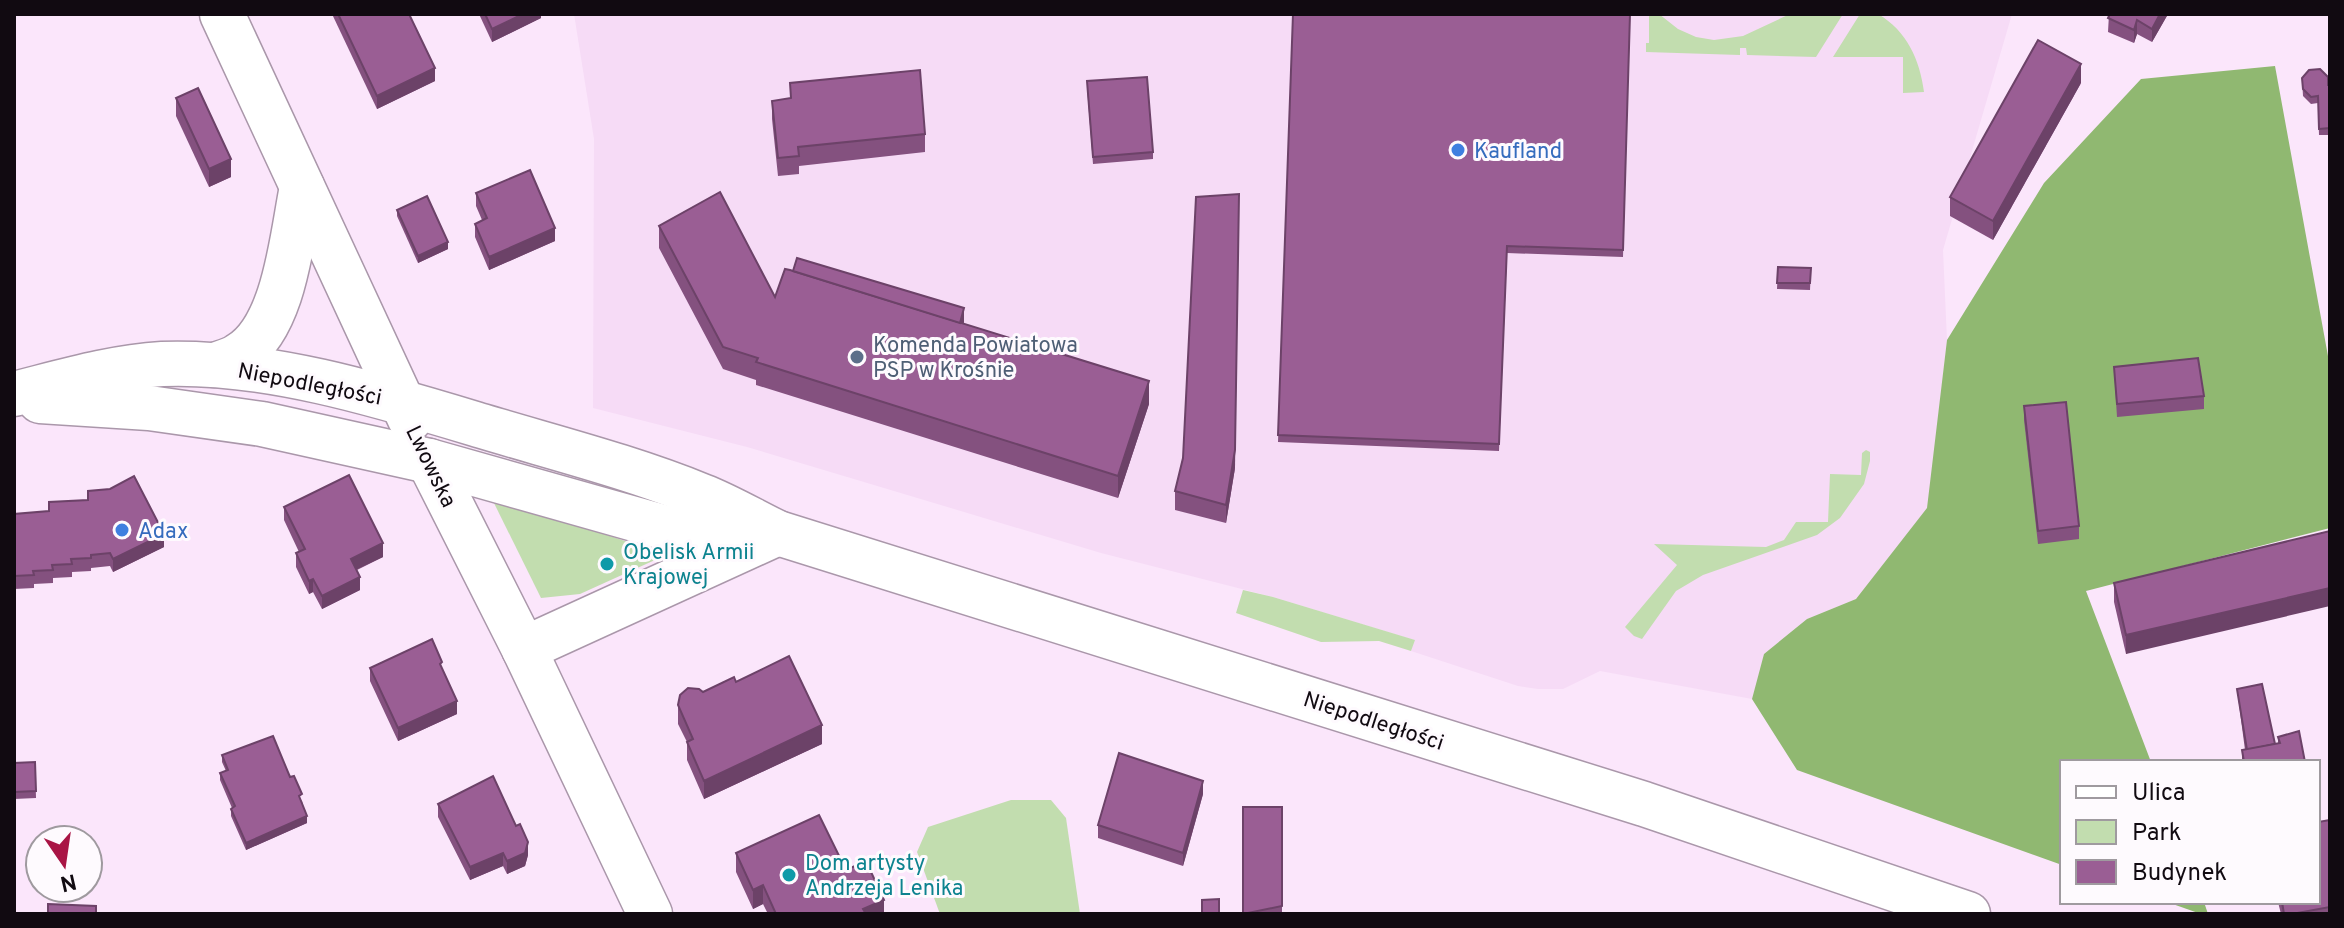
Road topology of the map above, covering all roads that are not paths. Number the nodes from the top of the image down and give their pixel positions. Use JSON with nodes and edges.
{"nodes":[{"id":1,"x":222,"y":14,"type":"edge"},
{"id":2,"x":302,"y":187,"type":"junction"},
{"id":3,"x":215,"y":365,"type":"junction"},
{"id":4,"x":14,"y":394,"type":"edge"},
{"id":5,"x":401,"y":401,"type":"junction"},
{"id":6,"x":14,"y":402,"type":"edge"},
{"id":7,"x":429,"y":461,"type":"junction"},
{"id":8,"x":778,"y":533,"type":"junction"},
{"id":9,"x":524,"y":649,"type":"junction"},
{"id":10,"x":650,"y":914,"type":"edge"},
{"id":11,"x":1968,"y":914,"type":"edge"}],
"edges":[{"from":1,"to":2,"type":"main road","name":"Lwowska"},
{"from":2,"to":3,"type":"main road"},
{"from":2,"to":5,"type":"main road","name":"Lwowska"},
{"from":3,"to":4,"type":"main road","name":"Niepodległości"},
{"from":3,"to":5,"type":"main road","name":"Niepodległości"},
{"from":5,"to":7,"type":"main road","name":"Lwowska"},
{"from":5,"to":8,"type":"main road","name":"Niepodległości"},
{"from":6,"to":7,"type":"main road","name":"Niepodległości"},
{"from":7,"to":8,"type":"main road","name":"Niepodległości"},
{"from":7,"to":9,"type":"main road","name":"Lwowska"},
{"from":8,"to":9,"type":"main road"},
{"from":8,"to":11,"type":"main road","name":"Niepodległości"},
{"from":9,"to":10,"type":"main road","name":"Lwowska"}]}
